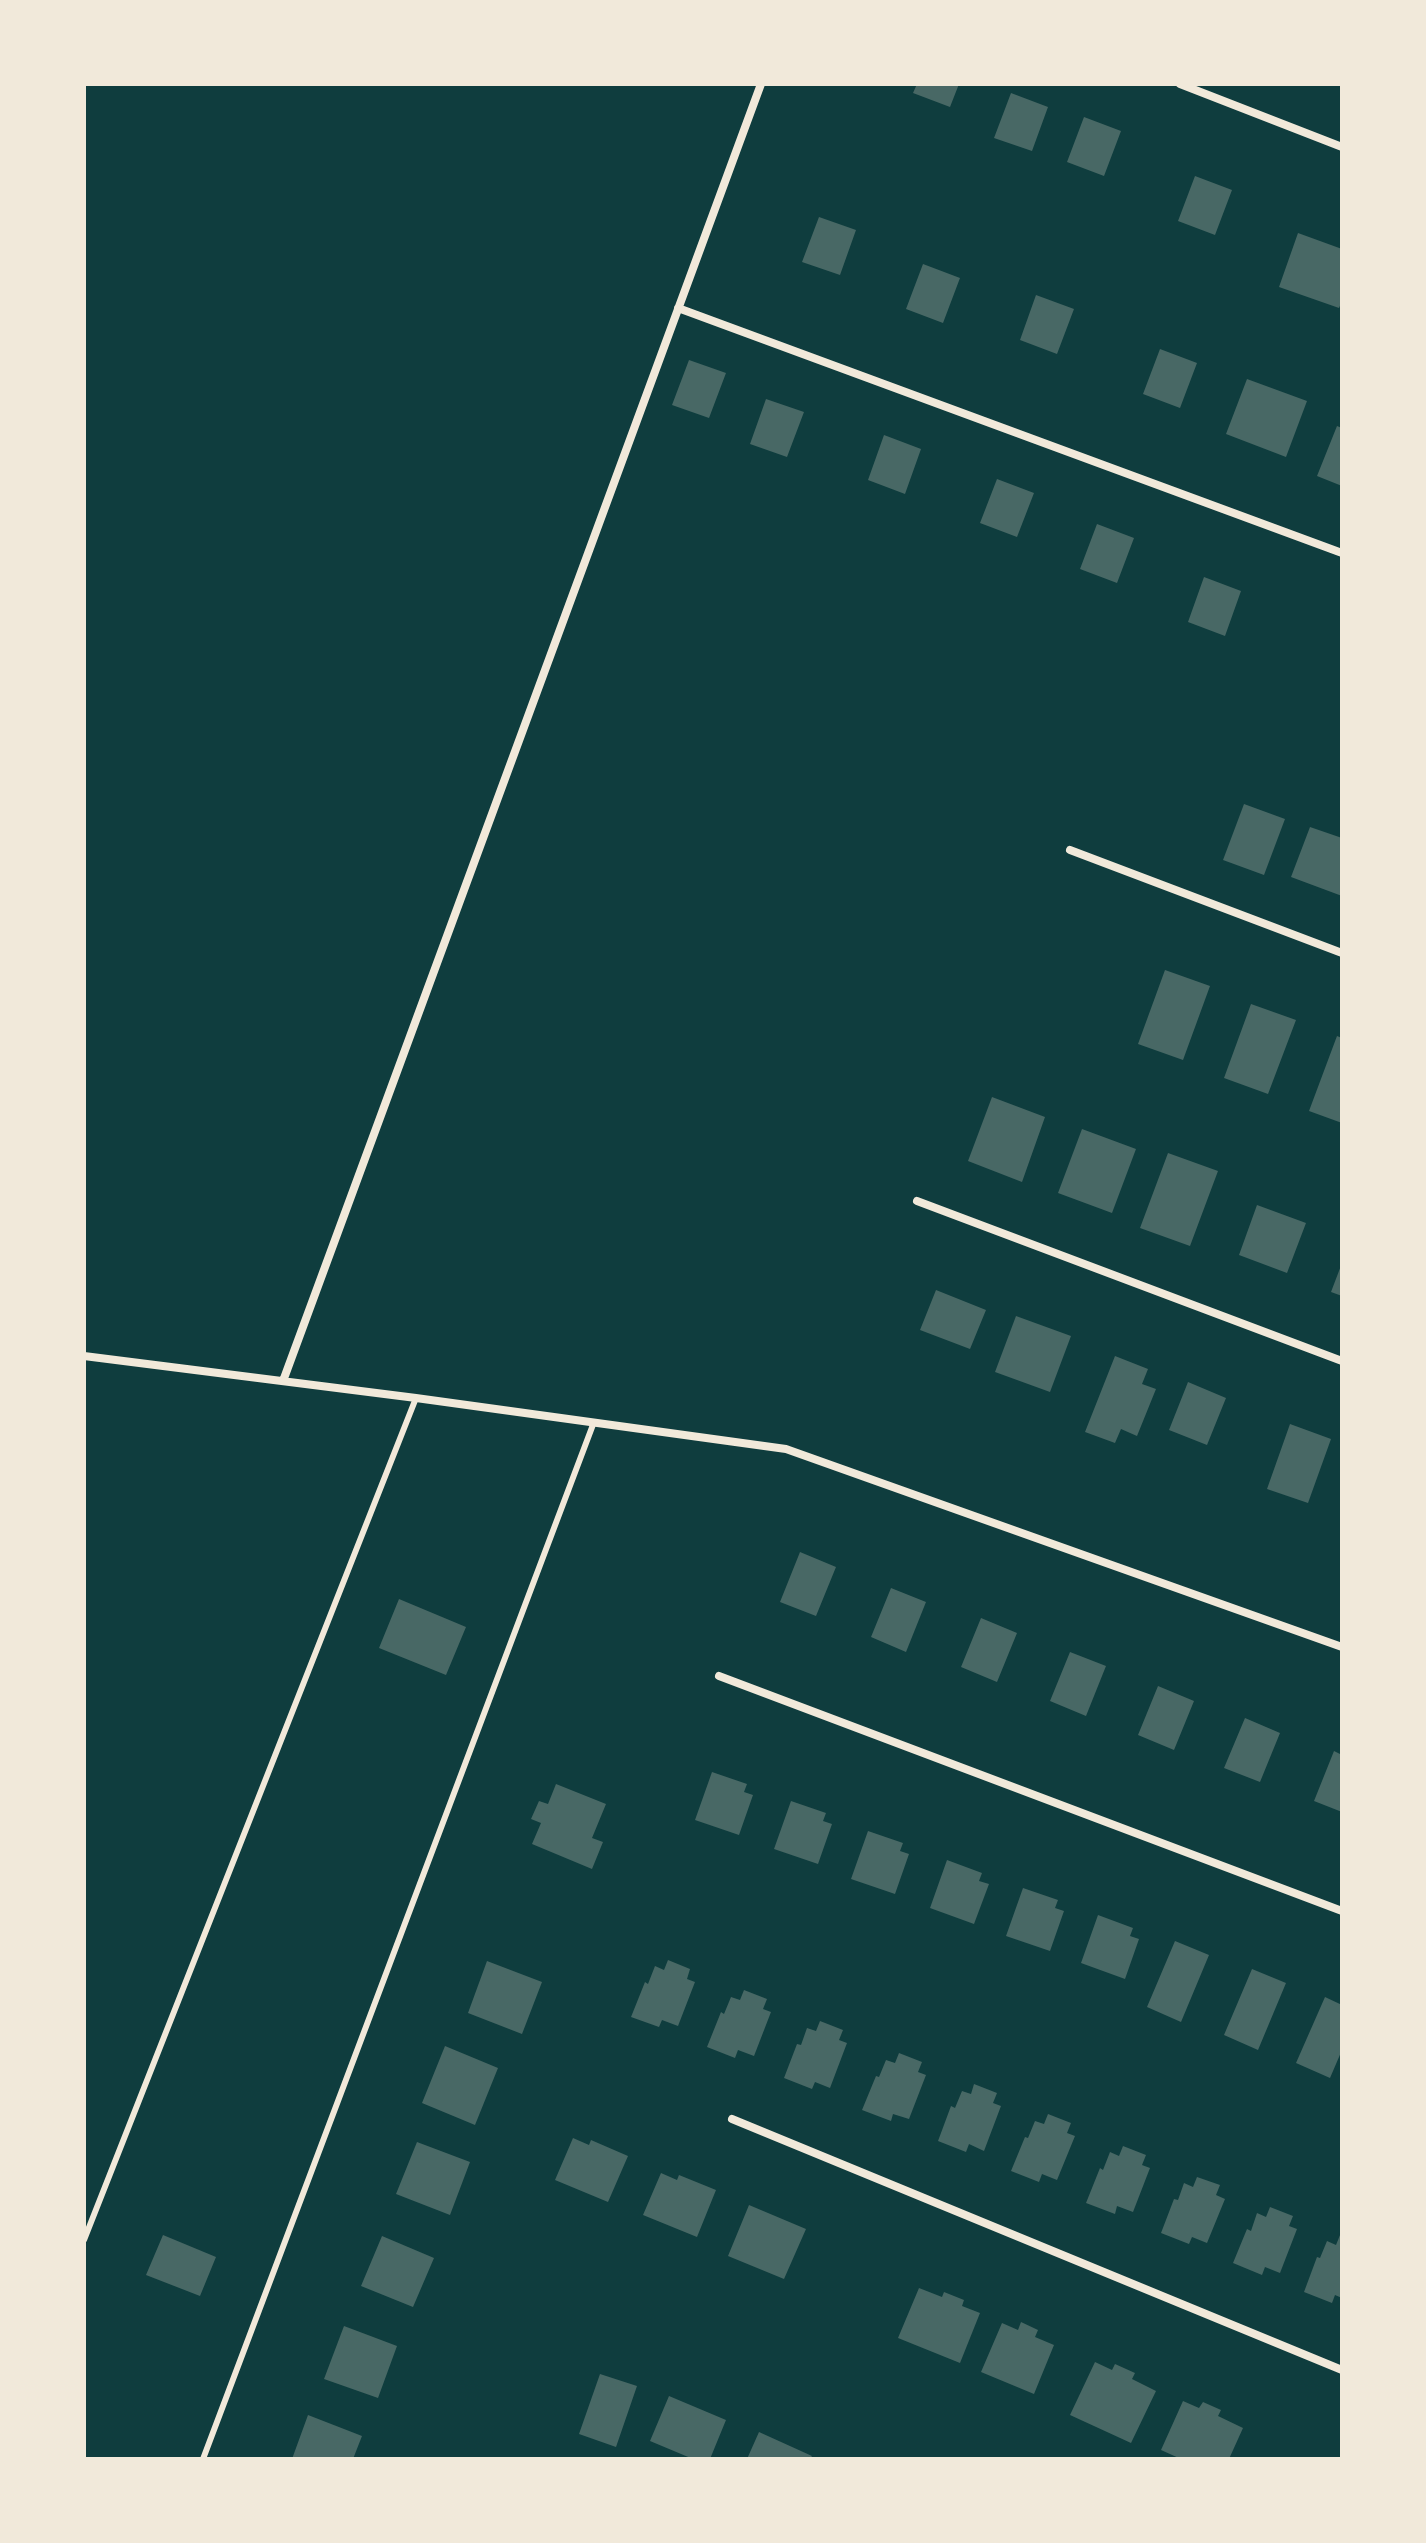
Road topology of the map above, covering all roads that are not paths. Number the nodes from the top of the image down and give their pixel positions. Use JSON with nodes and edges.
{"nodes":[{"id":1,"x":761,"y":84,"type":"edge"},
{"id":2,"x":1180,"y":84,"type":"edge"},
{"id":3,"x":1342,"y":147,"type":"edge"},
{"id":4,"x":678,"y":308,"type":"junction"},
{"id":5,"x":1342,"y":553,"type":"edge"},
{"id":6,"x":1070,"y":850,"type":"dead end"},
{"id":7,"x":1342,"y":953,"type":"edge"},
{"id":8,"x":917,"y":1201,"type":"dead end"},
{"id":9,"x":84,"y":1356,"type":"edge"},
{"id":10,"x":1342,"y":1361,"type":"edge"},
{"id":11,"x":283,"y":1381,"type":"junction"},
{"id":12,"x":416,"y":1398,"type":"junction"},
{"id":13,"x":594,"y":1422,"type":"junction"},
{"id":14,"x":1342,"y":1647,"type":"edge"},
{"id":15,"x":719,"y":1676,"type":"dead end"},
{"id":16,"x":1342,"y":1911,"type":"edge"},
{"id":17,"x":732,"y":2119,"type":"dead end"},
{"id":18,"x":84,"y":2240,"type":"edge"},
{"id":19,"x":1342,"y":2370,"type":"edge"},
{"id":20,"x":203,"y":2459,"type":"edge"}],
"edges":[{"from":1,"to":4,"type":"street"},
{"from":2,"to":3,"type":"street"},
{"from":4,"to":5,"type":"street"},
{"from":4,"to":11,"type":"street"},
{"from":6,"to":7,"type":"street"},
{"from":8,"to":10,"type":"street"},
{"from":9,"to":11,"type":"street"},
{"from":11,"to":12,"type":"street"},
{"from":12,"to":13,"type":"street"},
{"from":12,"to":18,"type":"lane"},
{"from":13,"to":14,"type":"street"},
{"from":13,"to":20,"type":"lane"},
{"from":15,"to":16,"type":"street"},
{"from":17,"to":19,"type":"street"}]}
